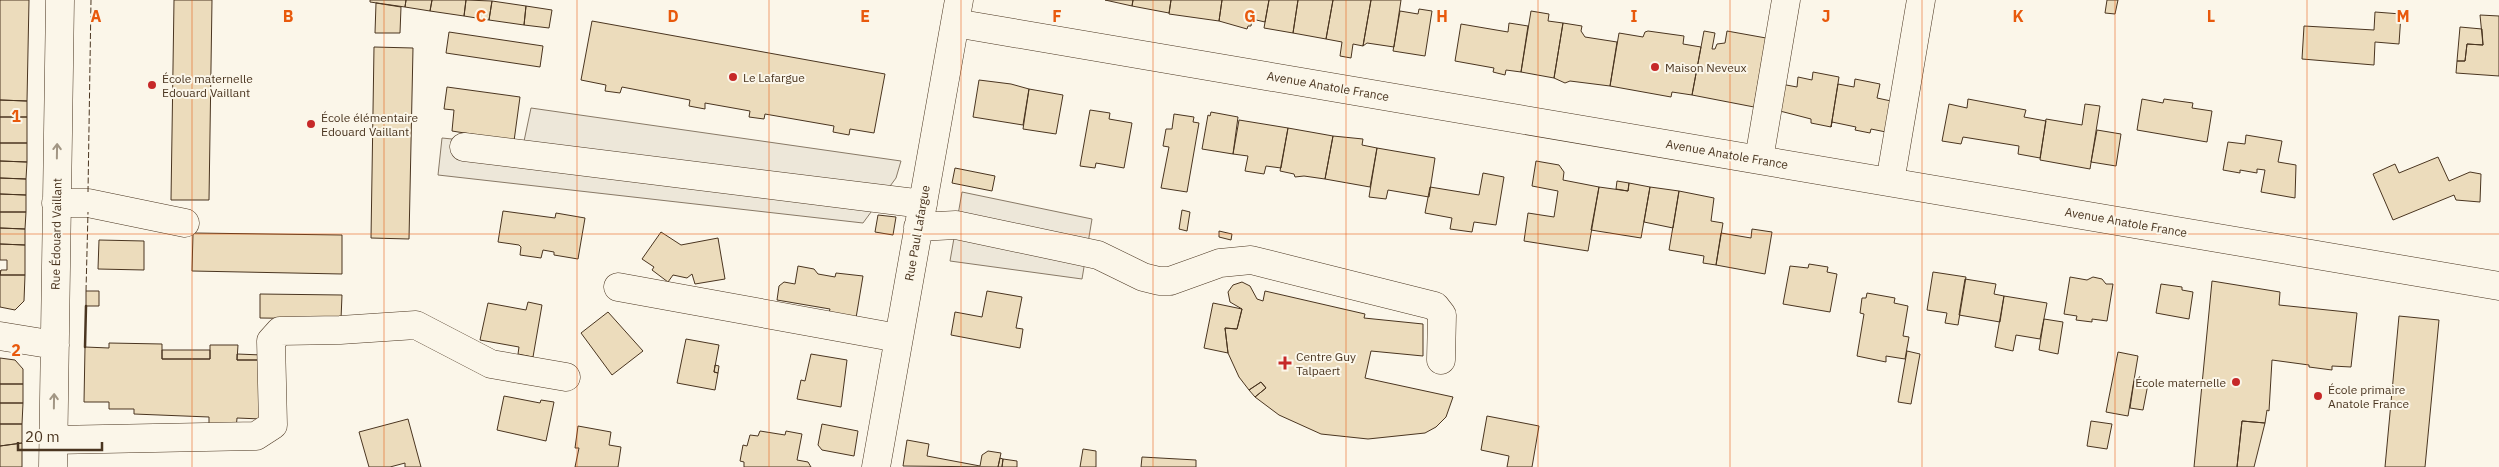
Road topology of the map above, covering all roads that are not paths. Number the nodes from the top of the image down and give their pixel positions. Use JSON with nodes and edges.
{"nodes":[{"id":1,"x":60,"y":0,"type":"edge"},
{"id":2,"x":1786,"y":0,"type":"edge"},
{"id":3,"x":1921,"y":0,"type":"edge"},
{"id":4,"x":957,"y":11,"type":"edge"},
{"id":5,"x":464,"y":147,"type":"dead end"},
{"id":6,"x":1759,"y":159,"type":"junction"},
{"id":7,"x":1890,"y":182,"type":"junction"},
{"id":8,"x":56,"y":203,"type":"junction"},
{"id":9,"x":921,"y":215,"type":"junction"},
{"id":10,"x":184,"y":223,"type":"dead end"},
{"id":11,"x":2499,"y":286,"type":"edge"},
{"id":12,"x":618,"y":287,"type":"dead end"},
{"id":13,"x":0,"y":336,"type":"edge"},
{"id":14,"x":898,"y":338,"type":"junction"},
{"id":15,"x":55,"y":345,"type":"junction"},
{"id":16,"x":1440,"y":360,"type":"dead end"},
{"id":17,"x":566,"y":377,"type":"dead end"},
{"id":18,"x":53,"y":440,"type":"junction"},
{"id":19,"x":53,"y":467,"type":"edge"},
{"id":20,"x":876,"y":467,"type":"edge"}],
"edges":[{"from":8,"to":1,"type":"street","name":"Rue Édouard Vaillant","one_way":true},
{"from":2,"to":6,"type":"street"},
{"from":3,"to":7,"type":"street"},
{"from":4,"to":6,"type":"street","name":"Avenue Anatole France"},
{"from":4,"to":9,"type":"street","name":"Rue Paul Lafargue"},
{"from":5,"to":9,"type":"street"},
{"from":6,"to":7,"type":"street","name":"Avenue Anatole France"},
{"from":7,"to":11,"type":"street","name":"Avenue Anatole France"},
{"from":8,"to":10,"type":"street"},
{"from":8,"to":15,"type":"street","name":"Rue Édouard Vaillant"},
{"from":9,"to":14,"type":"street","name":"Rue Paul Lafargue"},
{"from":9,"to":16,"type":"street"},
{"from":12,"to":14,"type":"street"},
{"from":13,"to":15,"type":"street"},
{"from":14,"to":20,"type":"street","name":"Rue Paul Lafargue"},
{"from":18,"to":15,"type":"street","name":"Rue Édouard Vaillant","one_way":true},
{"from":17,"to":18,"type":"street"},
{"from":18,"to":19,"type":"street","name":"Rue Édouard Vaillant"}]}
